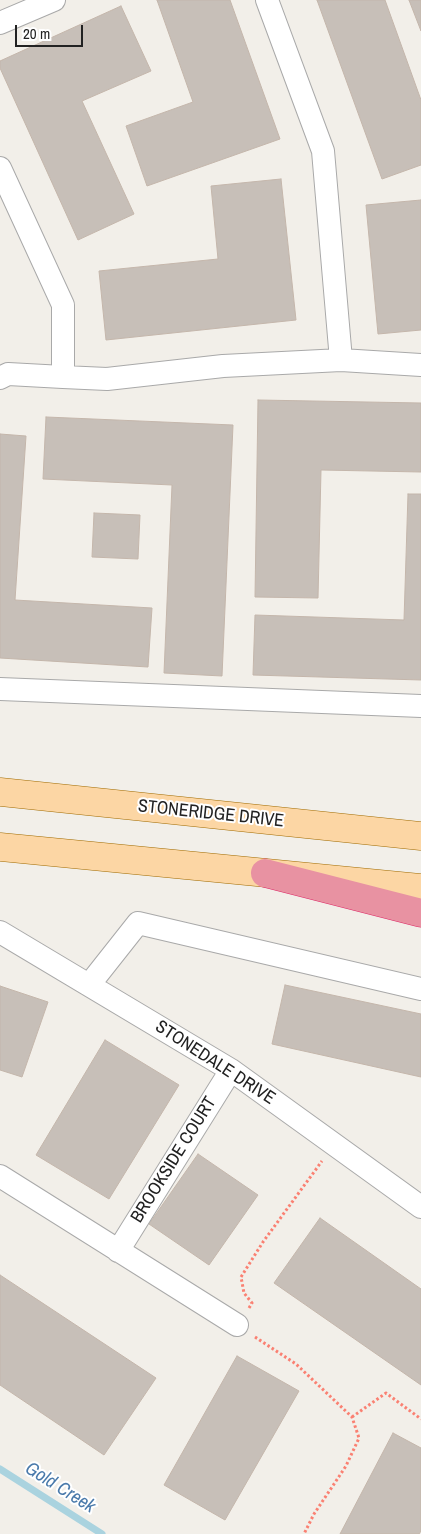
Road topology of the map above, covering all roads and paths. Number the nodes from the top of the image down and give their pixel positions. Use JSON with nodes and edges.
{"nodes":[{"id":1,"x":54,"y":0,"type":"edge"},
{"id":2,"x":267,"y":0,"type":"edge"},
{"id":3,"x":0,"y":23,"type":"edge"},
{"id":4,"x":0,"y":168,"type":"edge"},
{"id":5,"x":341,"y":360,"type":"junction"},
{"id":6,"x":421,"y":365,"type":"edge"},
{"id":7,"x":62,"y":377,"type":"junction"},
{"id":8,"x":0,"y":378,"type":"edge"},
{"id":9,"x":0,"y":689,"type":"edge"},
{"id":10,"x":421,"y":706,"type":"edge"},
{"id":11,"x":0,"y":792,"type":"edge"},
{"id":12,"x":421,"y":836,"type":"edge"},
{"id":13,"x":0,"y":847,"type":"edge"},
{"id":14,"x":265,"y":873,"type":"junction"},
{"id":15,"x":421,"y":888,"type":"edge"},
{"id":16,"x":421,"y":913,"type":"edge"},
{"id":17,"x":0,"y":932,"type":"edge"},
{"id":18,"x":89,"y":984,"type":"junction"},
{"id":19,"x":421,"y":989,"type":"edge"},
{"id":20,"x":231,"y":1070,"type":"junction"},
{"id":21,"x":335,"y":1145,"type":"junction"},
{"id":22,"x":0,"y":1176,"type":"edge"},
{"id":23,"x":421,"y":1207,"type":"edge"},
{"id":24,"x":118,"y":1250,"type":"junction"},
{"id":25,"x":236,"y":1325,"type":"junction"},
{"id":26,"x":352,"y":1417,"type":"junction"},
{"id":27,"x":421,"y":1419,"type":"edge"},
{"id":28,"x":304,"y":1534,"type":"edge"}],
"edges":[{"from":1,"to":3,"type":"street"},
{"from":2,"to":5,"type":"street"},
{"from":4,"to":7,"type":"street"},
{"from":5,"to":6,"type":"street"},
{"from":5,"to":7,"type":"street"},
{"from":7,"to":8,"type":"street"},
{"from":9,"to":10,"type":"street"},
{"from":11,"to":12,"type":"main road","name":"STONERIDGE DRIVE"},
{"from":13,"to":14,"type":"main road"},
{"from":14,"to":15,"type":"main road"},
{"from":14,"to":16,"type":"highway"},
{"from":17,"to":18,"type":"street","name":"STONEDALE DRIVE"},
{"from":18,"to":19,"type":"street"},
{"from":18,"to":20,"type":"street","name":"STONEDALE DRIVE"},
{"from":20,"to":21,"type":"street","name":"STONEDALE DRIVE"},
{"from":20,"to":24,"type":"street","name":"BROOKSIDE COURT"},
{"from":21,"to":23,"type":"street","name":"STONEDALE DRIVE"},
{"from":21,"to":25,"type":"path"},
{"from":22,"to":24,"type":"street"},
{"from":24,"to":25,"type":"street"},
{"from":25,"to":26,"type":"path"},
{"from":26,"to":27,"type":"path"},
{"from":26,"to":28,"type":"path"}]}
